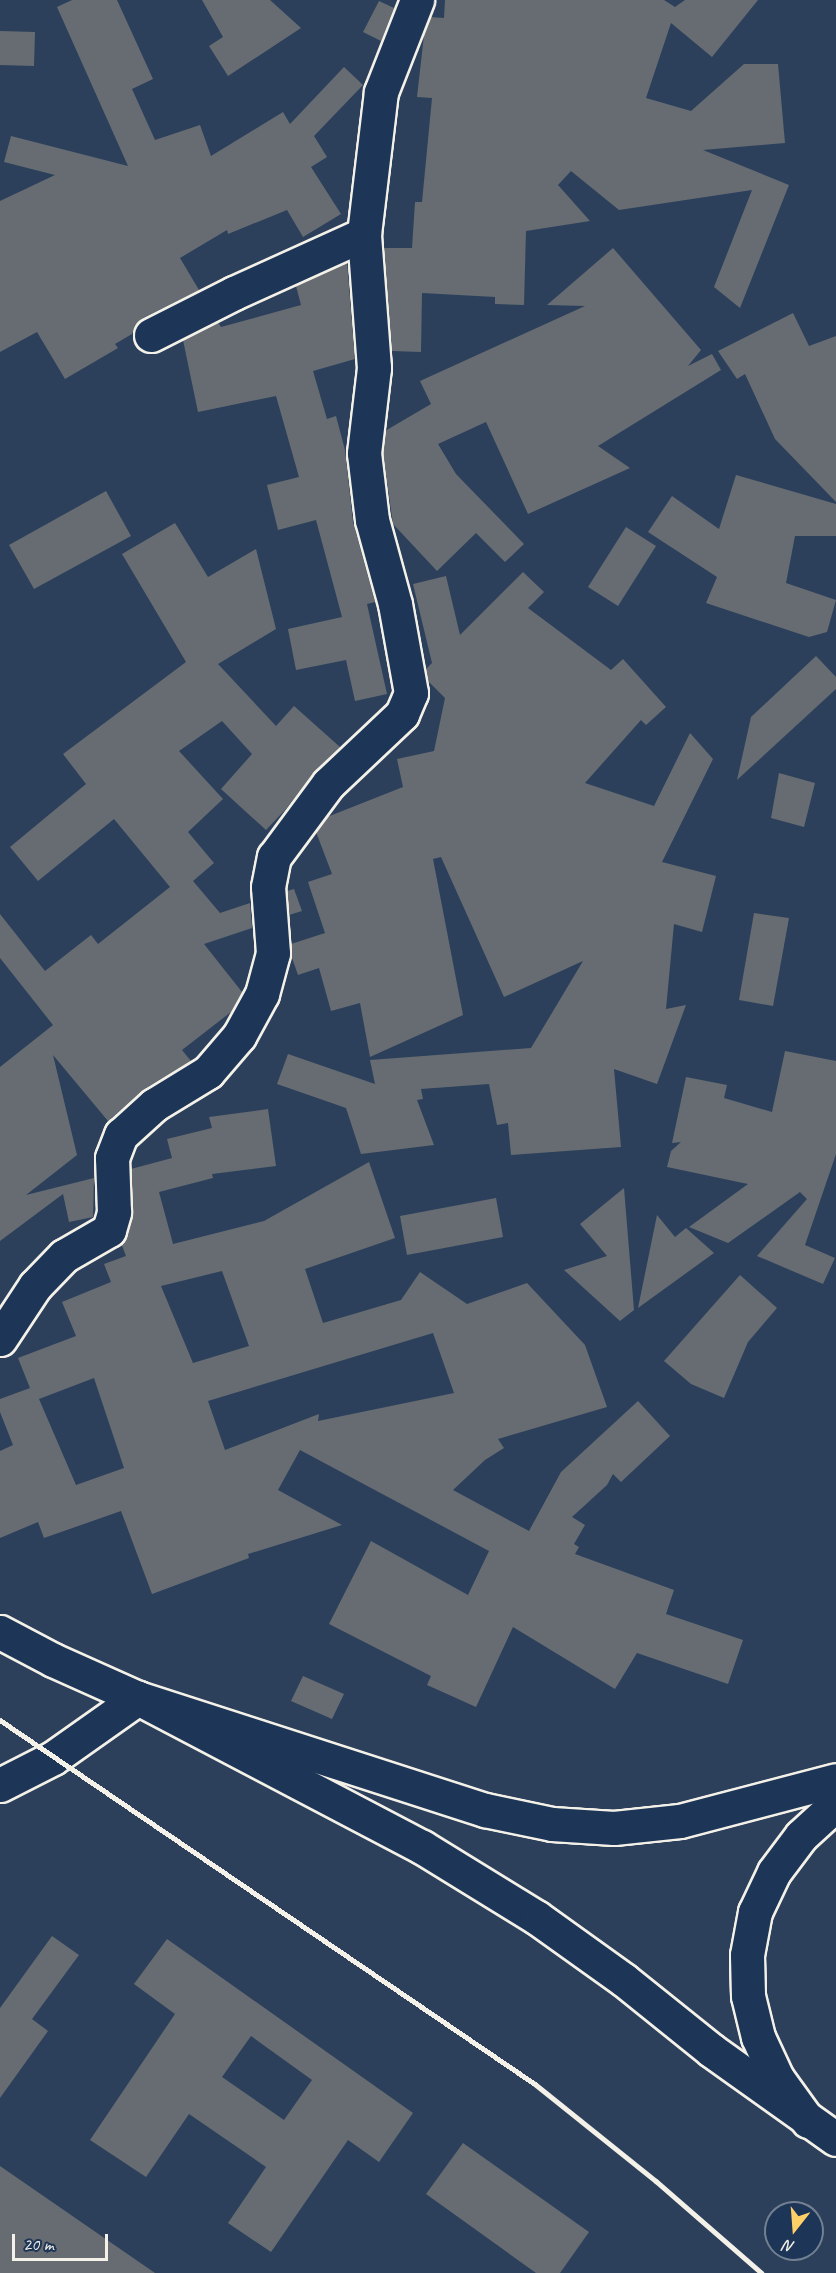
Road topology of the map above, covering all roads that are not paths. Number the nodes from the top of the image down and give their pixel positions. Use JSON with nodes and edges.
{"nodes":[{"id":1,"x":417,"y":0,"type":"edge"},
{"id":2,"x":364,"y":234,"type":"junction"},
{"id":3,"x":151,"y":335,"type":"dead end"},
{"id":4,"x":0,"y":1339,"type":"edge"},
{"id":5,"x":0,"y":1632,"type":"edge"},
{"id":6,"x":138,"y":1698,"type":"junction"},
{"id":7,"x":836,"y":1780,"type":"edge"},
{"id":8,"x":0,"y":1785,"type":"edge"},
{"id":9,"x":836,"y":1804,"type":"edge"},
{"id":10,"x":808,"y":2121,"type":"junction"},
{"id":11,"x":836,"y":2139,"type":"edge"}],
"edges":[{"from":1,"to":2,"type":"main road"},
{"from":2,"to":3,"type":"main road"},
{"from":2,"to":4,"type":"main road"},
{"from":5,"to":6,"type":"main road"},
{"from":6,"to":7,"type":"main road"},
{"from":6,"to":8,"type":"main road"},
{"from":6,"to":10,"type":"main road"},
{"from":9,"to":10,"type":"main road"},
{"from":10,"to":11,"type":"main road"}]}
